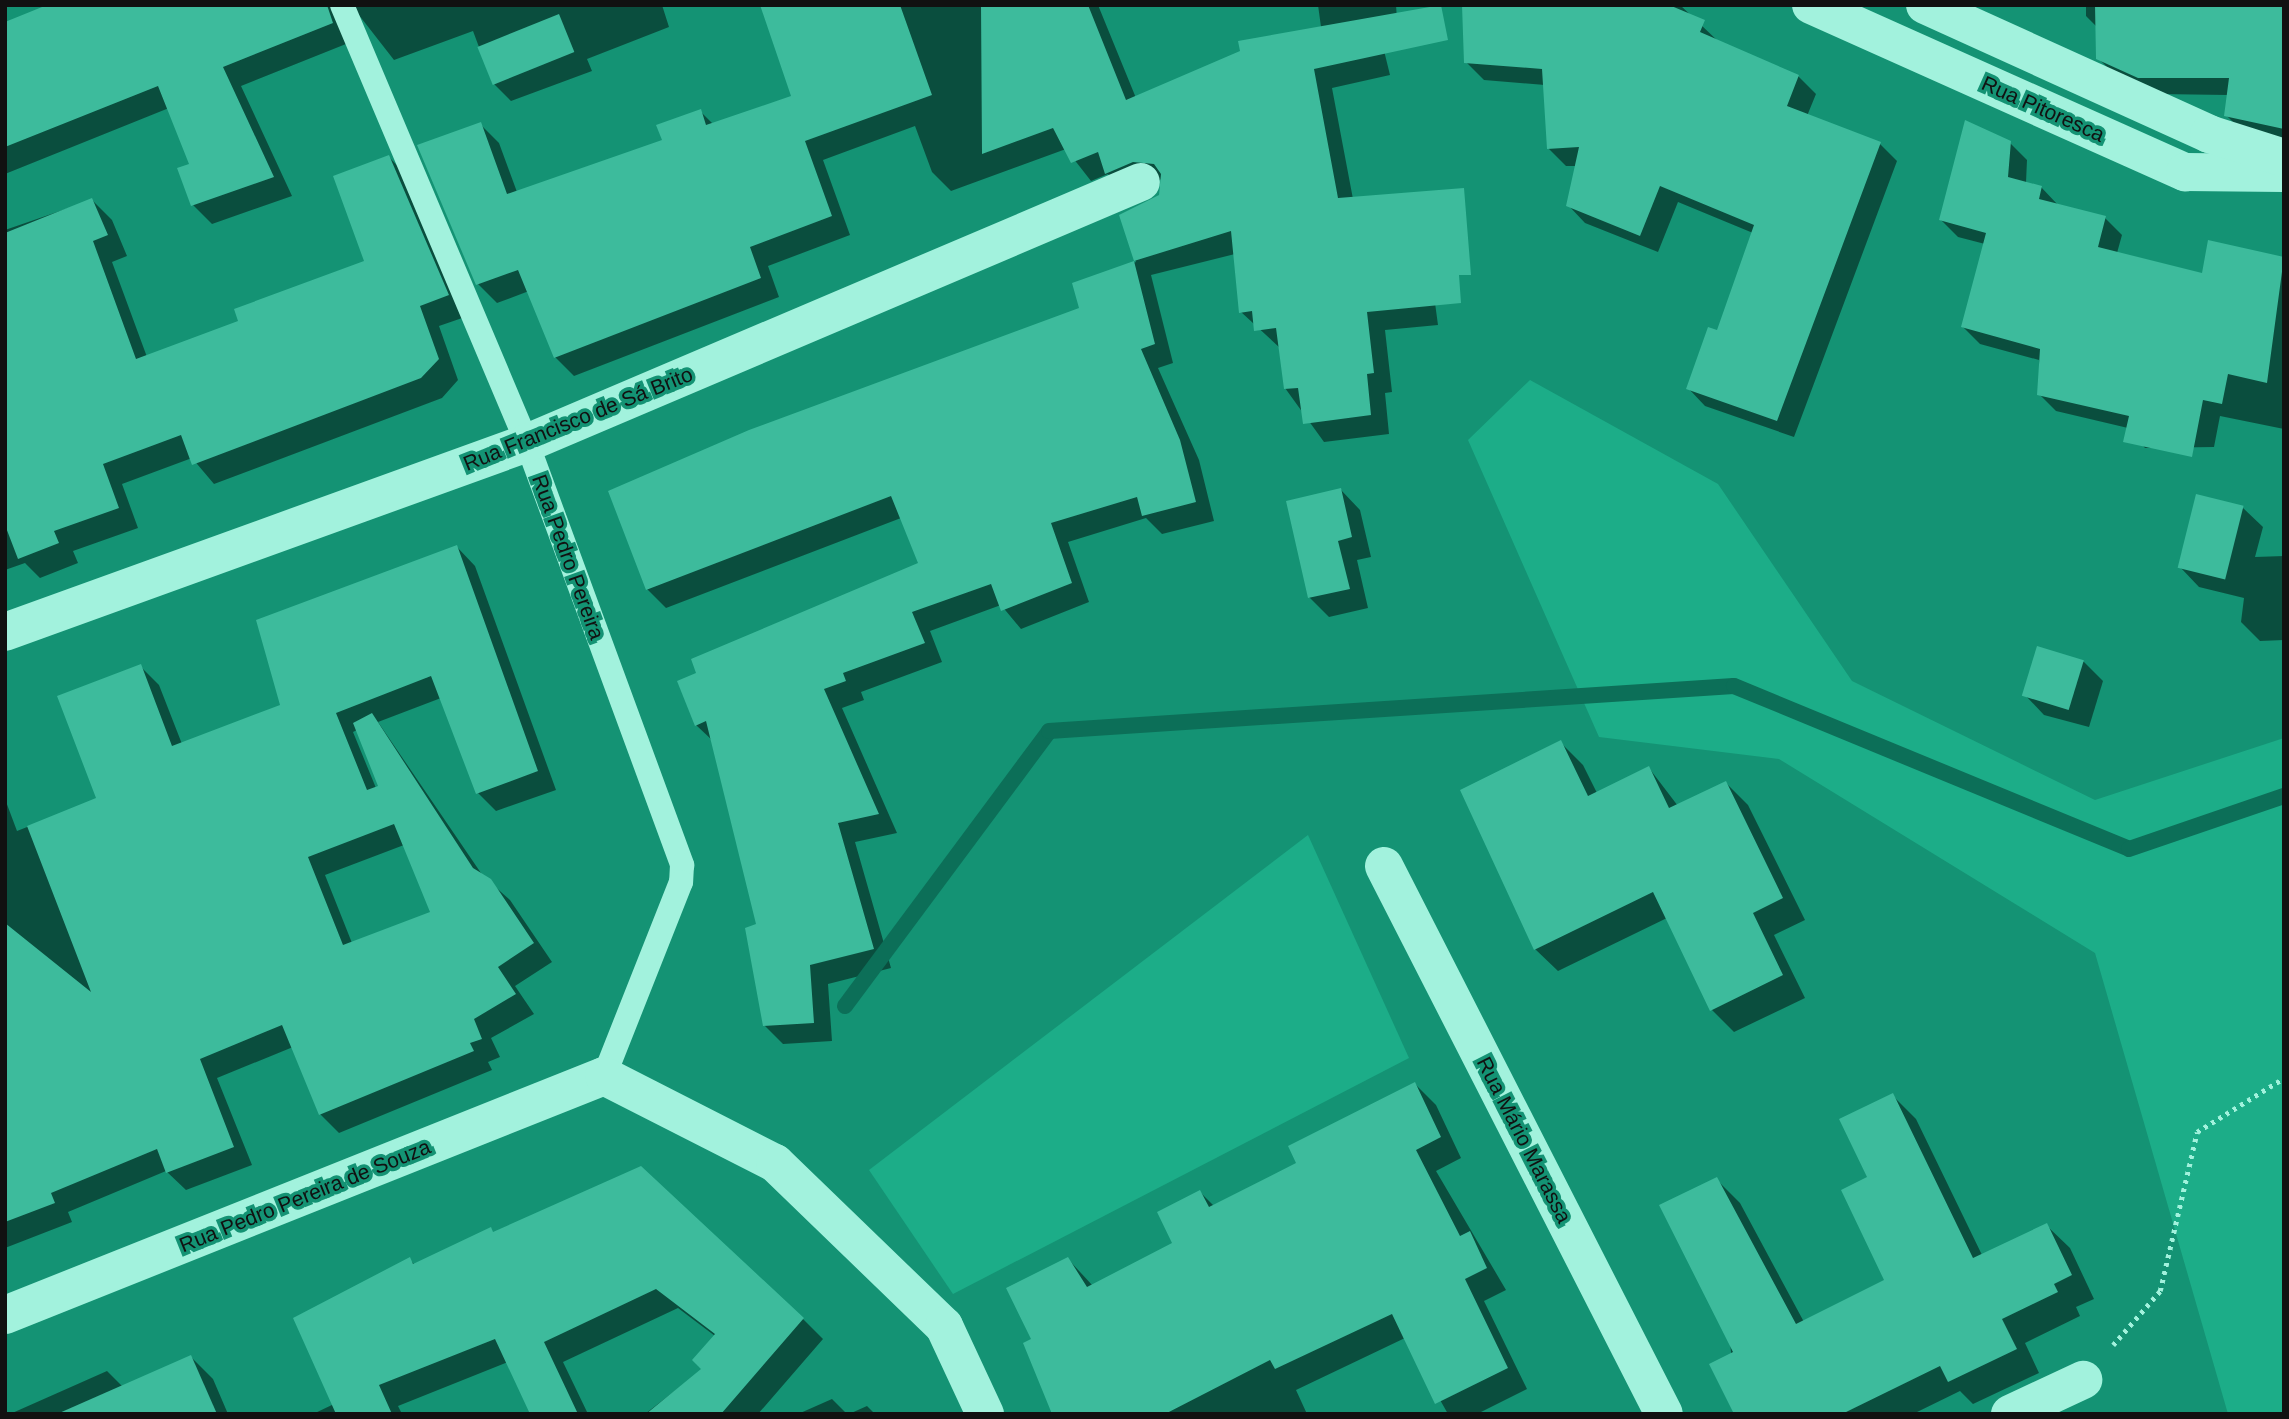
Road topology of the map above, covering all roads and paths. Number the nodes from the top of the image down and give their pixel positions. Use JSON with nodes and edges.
{"nodes":[{"id":1,"x":342,"y":5,"type":"edge"},
{"id":2,"x":1811,"y":5,"type":"edge"},
{"id":3,"x":1925,"y":5,"type":"edge"},
{"id":4,"x":2284,"y":158,"type":"edge"},
{"id":5,"x":2284,"y":173,"type":"edge"},
{"id":6,"x":1141,"y":182,"type":"dead end"},
{"id":7,"x":527,"y":443,"type":"junction"},
{"id":8,"x":5,"y":632,"type":"edge"},
{"id":9,"x":1384,"y":866,"type":"dead end"},
{"id":10,"x":604,"y":1076,"type":"junction"},
{"id":11,"x":2284,"y":1078,"type":"edge"},
{"id":12,"x":5,"y":1315,"type":"edge"},
{"id":13,"x":2083,"y":1380,"type":"joint"},
{"id":14,"x":985,"y":1414,"type":"edge"},
{"id":15,"x":1664,"y":1414,"type":"edge"},
{"id":16,"x":2010,"y":1414,"type":"edge"}],
"edges":[{"from":1,"to":7,"type":"lane","name":"Rua Pedro Pereira"},
{"from":2,"to":5,"type":"street","name":"Rua Pitoresca"},
{"from":3,"to":4,"type":"street"},
{"from":6,"to":7,"type":"street","name":"Rua Francisco de Sá Brito"},
{"from":7,"to":8,"type":"street","name":"Rua Francisco de Sá Brito"},
{"from":7,"to":10,"type":"lane","name":"Rua Pedro Pereira"},
{"from":9,"to":15,"type":"street","name":"Rua Mário Marassa"},
{"from":10,"to":12,"type":"street","name":"Rua Pedro Pereira de Souza"},
{"from":10,"to":14,"type":"street"},
{"from":11,"to":13,"type":"path"},
{"from":13,"to":16,"type":"street"}]}
